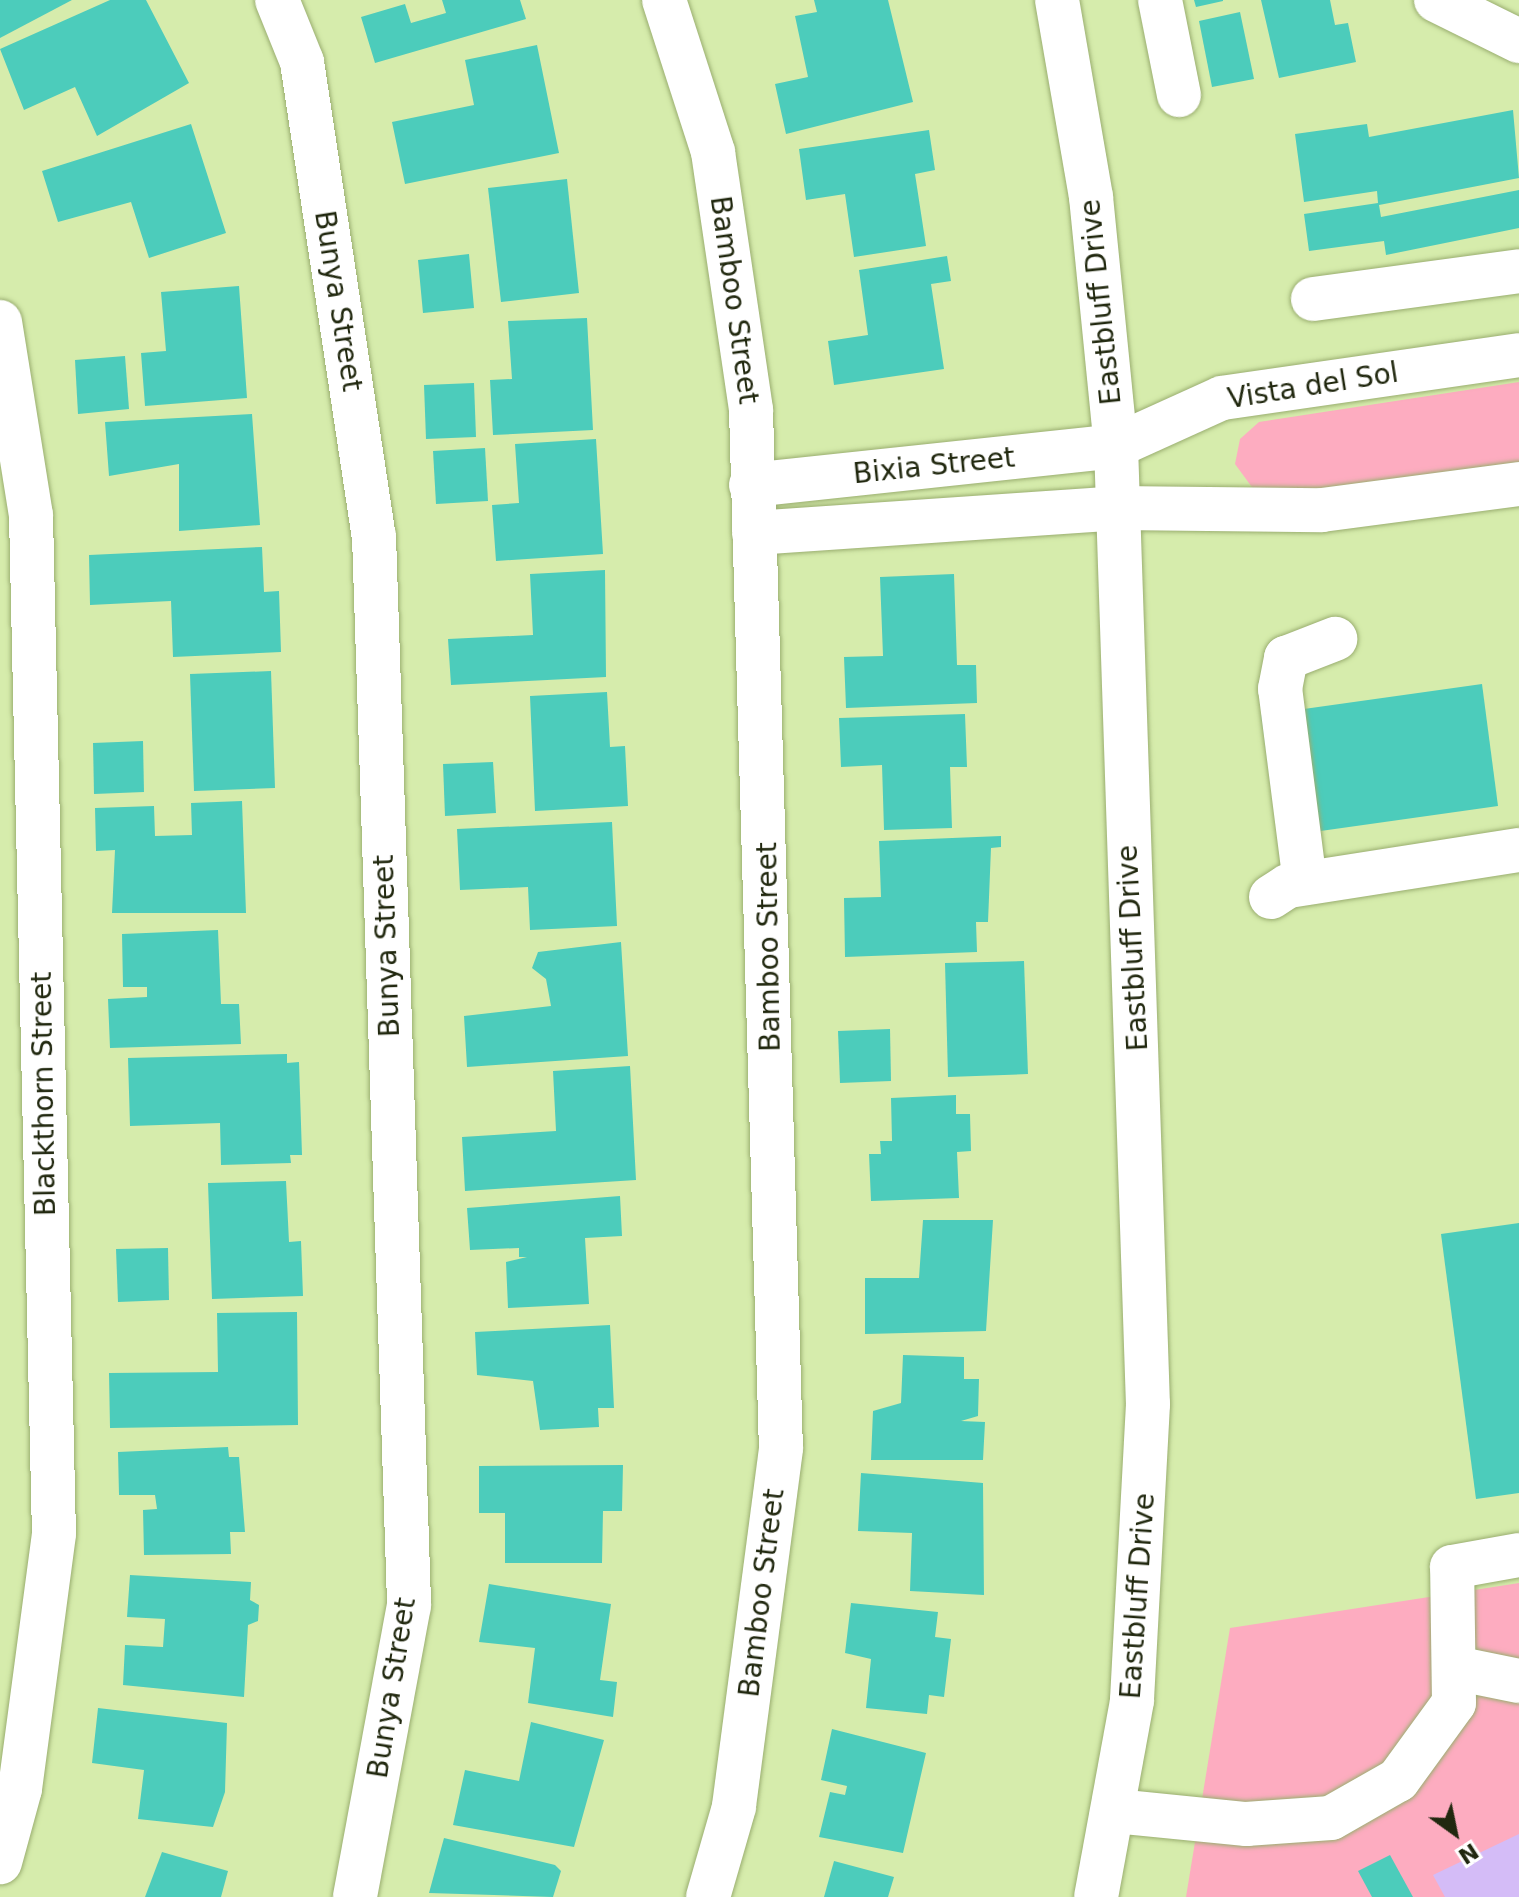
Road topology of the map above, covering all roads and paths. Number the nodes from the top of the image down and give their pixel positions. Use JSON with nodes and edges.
{"nodes":[{"id":1,"x":277,"y":0,"type":"edge"},
{"id":2,"x":664,"y":0,"type":"edge"},
{"id":3,"x":1057,"y":0,"type":"edge"},
{"id":4,"x":1160,"y":0,"type":"edge"},
{"id":5,"x":1436,"y":0,"type":"edge"},
{"id":6,"x":1519,"y":41,"type":"edge"},
{"id":7,"x":1179,"y":95,"type":"dead end"},
{"id":8,"x":1519,"y":271,"type":"edge"},
{"id":9,"x":1313,"y":299,"type":"dead end"},
{"id":10,"x":0,"y":322,"type":"edge"},
{"id":11,"x":1519,"y":355,"type":"edge"},
{"id":12,"x":1116,"y":446,"type":"junction"},
{"id":13,"x":1519,"y":484,"type":"edge"},
{"id":14,"x":751,"y":485,"type":"junction"},
{"id":15,"x":1117,"y":508,"type":"junction"},
{"id":16,"x":754,"y":533,"type":"junction"},
{"id":17,"x":1335,"y":639,"type":"dead end"},
{"id":18,"x":1519,"y":850,"type":"edge"},
{"id":19,"x":1519,"y":1555,"type":"edge"},
{"id":20,"x":1455,"y":1668,"type":"junction"},
{"id":21,"x":1519,"y":1681,"type":"edge"},
{"id":22,"x":1115,"y":1811,"type":"junction"},
{"id":23,"x":0,"y":1862,"type":"edge"},
{"id":24,"x":355,"y":1897,"type":"edge"},
{"id":25,"x":708,"y":1897,"type":"edge"},
{"id":26,"x":1096,"y":1897,"type":"edge"}],
"edges":[{"from":1,"to":24,"type":"street","name":"Bunya Street"},
{"from":2,"to":14,"type":"street","name":"Bamboo Street"},
{"from":3,"to":12,"type":"street","name":"Eastbluff Drive"},
{"from":4,"to":7,"type":"street"},
{"from":5,"to":6,"type":"street"},
{"from":8,"to":9,"type":"street"},
{"from":10,"to":23,"type":"street","name":"Blackthorn Street"},
{"from":11,"to":12,"type":"street","name":"Vista del Sol"},
{"from":12,"to":14,"type":"street","name":"Bixia Street"},
{"from":12,"to":15,"type":"street","name":"Eastbluff Drive"},
{"from":13,"to":15,"type":"street"},
{"from":14,"to":16,"type":"street","name":"Bamboo Street"},
{"from":15,"to":16,"type":"street","name":"Bixia Street"},
{"from":15,"to":22,"type":"street","name":"Eastbluff Drive"},
{"from":16,"to":25,"type":"street","name":"Bamboo Street"},
{"from":17,"to":18,"type":"street"},
{"from":19,"to":20,"type":"street"},
{"from":20,"to":21,"type":"street"},
{"from":20,"to":22,"type":"street"},
{"from":22,"to":26,"type":"street","name":"Eastbluff Drive"}]}
